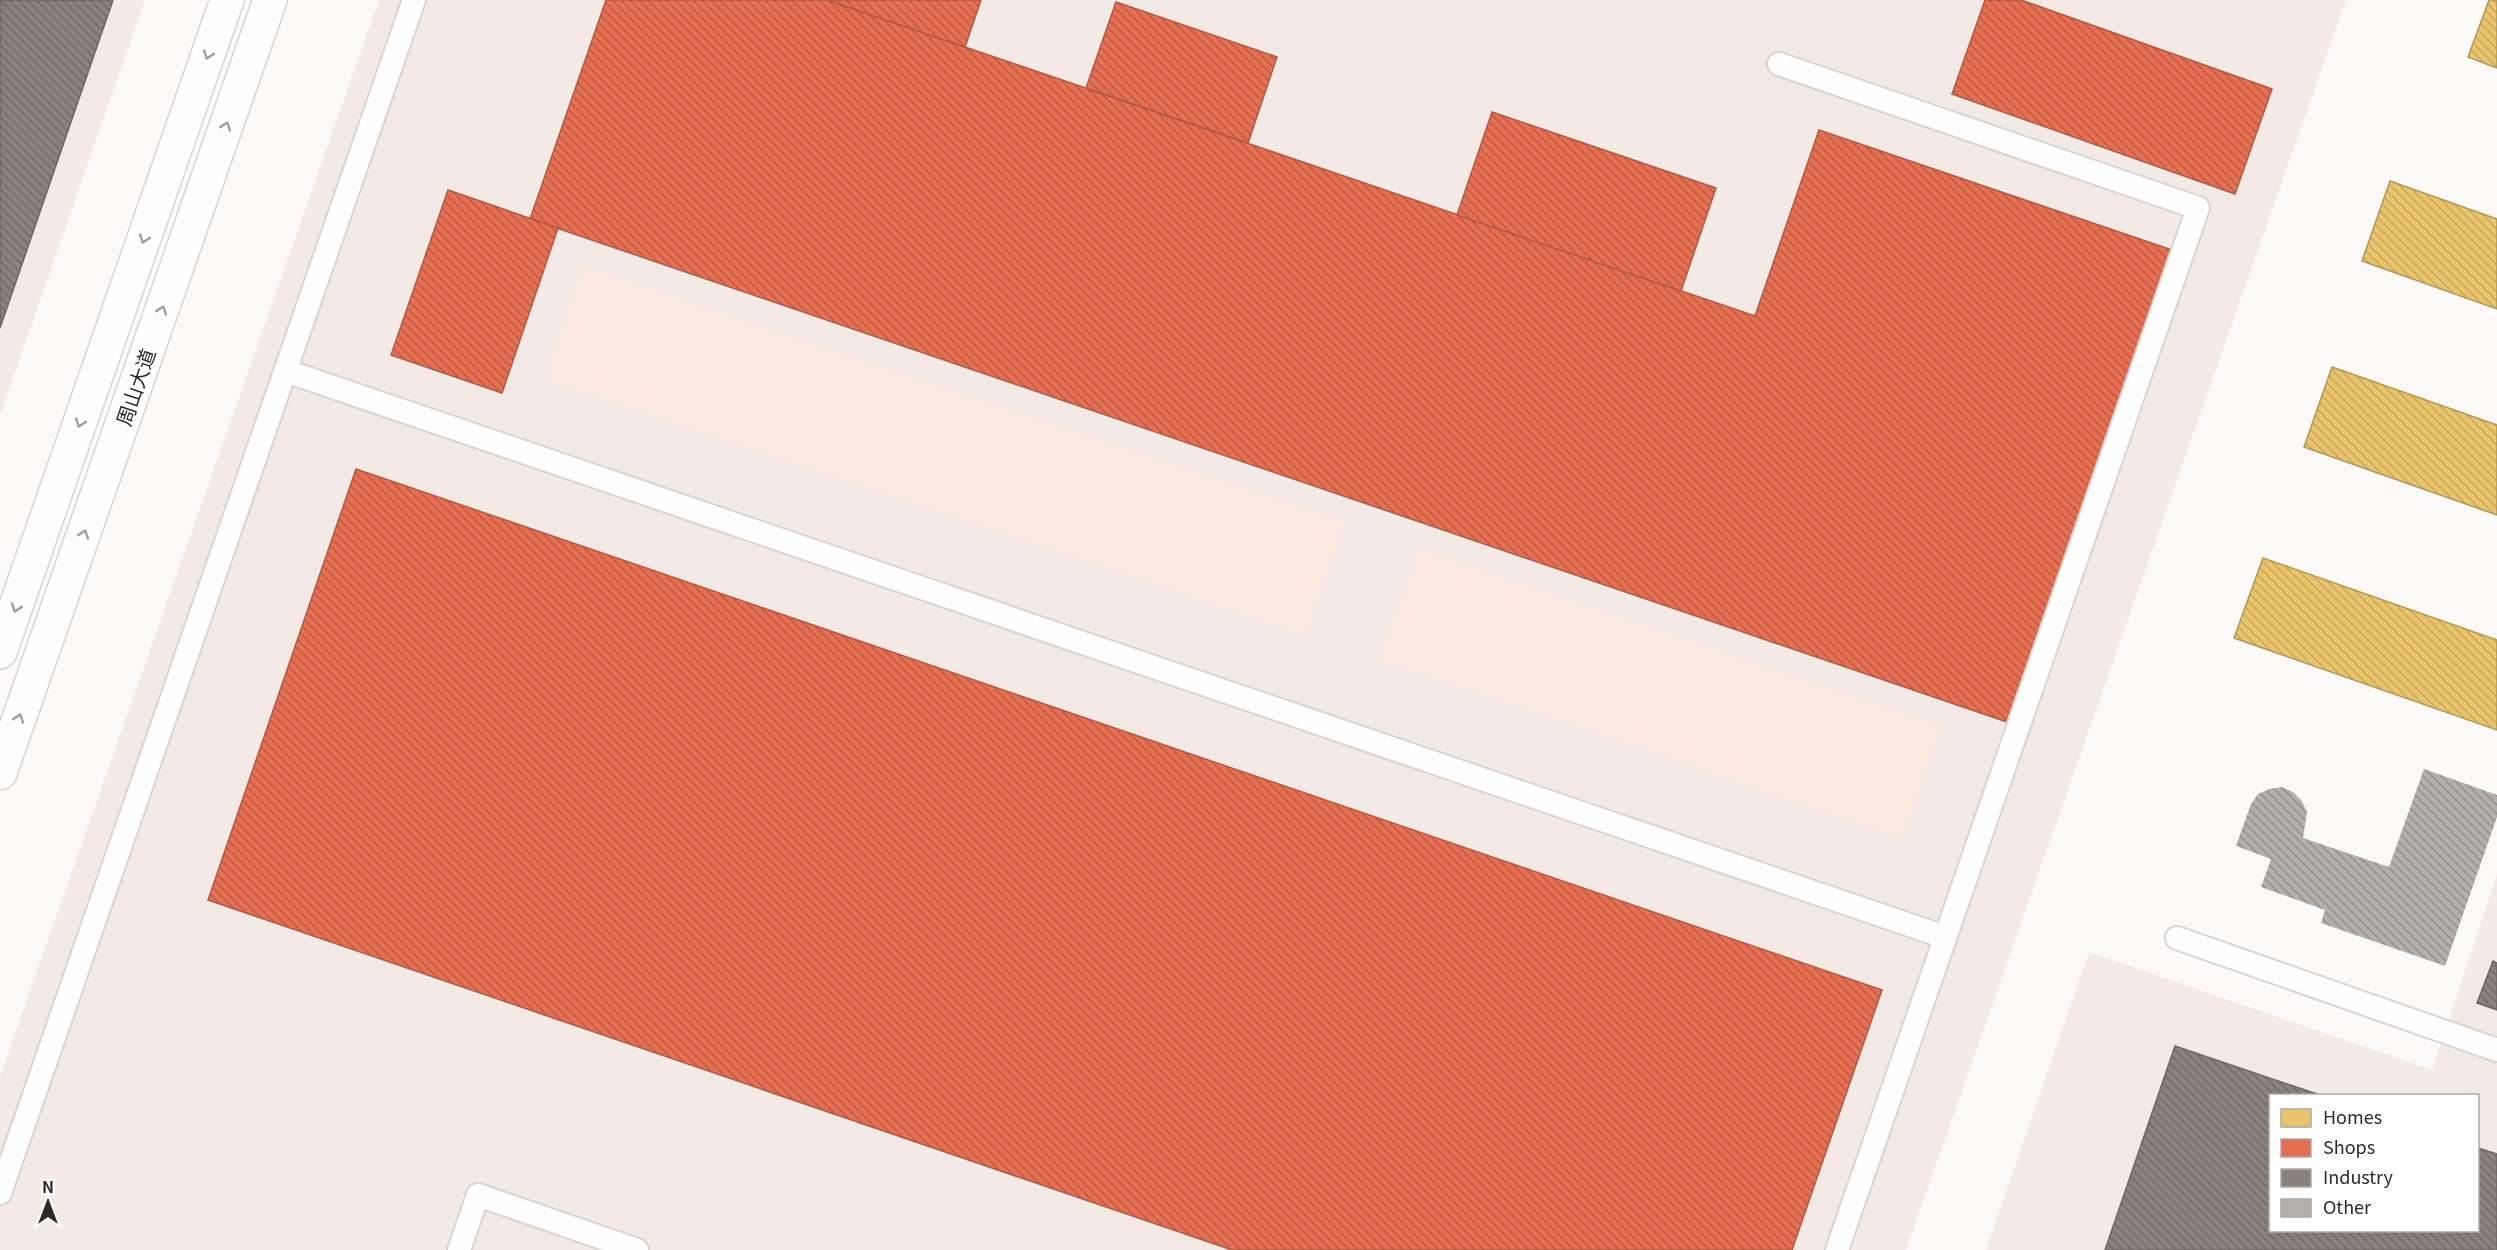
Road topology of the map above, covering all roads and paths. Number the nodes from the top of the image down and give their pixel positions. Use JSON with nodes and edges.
{"nodes":[{"id":1,"x":227,"y":0,"type":"edge"},
{"id":2,"x":270,"y":0,"type":"edge"},
{"id":3,"x":414,"y":0,"type":"edge"},
{"id":4,"x":1779,"y":64,"type":"dead end"},
{"id":5,"x":286,"y":370,"type":"junction"},
{"id":6,"x":0,"y":652,"type":"edge"},
{"id":7,"x":0,"y":773,"type":"edge"},
{"id":8,"x":1945,"y":937,"type":"junction"},
{"id":9,"x":2177,"y":938,"type":"dead end"},
{"id":10,"x":2497,"y":1050,"type":"edge"},
{"id":11,"x":0,"y":1193,"type":"edge"},
{"id":12,"x":459,"y":1250,"type":"edge"},
{"id":13,"x":637,"y":1250,"type":"edge"},
{"id":14,"x":1837,"y":1250,"type":"edge"}],
"edges":[{"from":1,"to":6,"type":"main road","name":"周山大道","one_way":true},
{"from":7,"to":2,"type":"main road","name":"周山大道","one_way":true},
{"from":3,"to":5,"type":"lane"},
{"from":4,"to":8,"type":"lane"},
{"from":5,"to":8,"type":"lane"},
{"from":5,"to":11,"type":"lane"},
{"from":8,"to":14,"type":"lane"},
{"from":9,"to":10,"type":"lane"},
{"from":12,"to":13,"type":"lane"}]}
